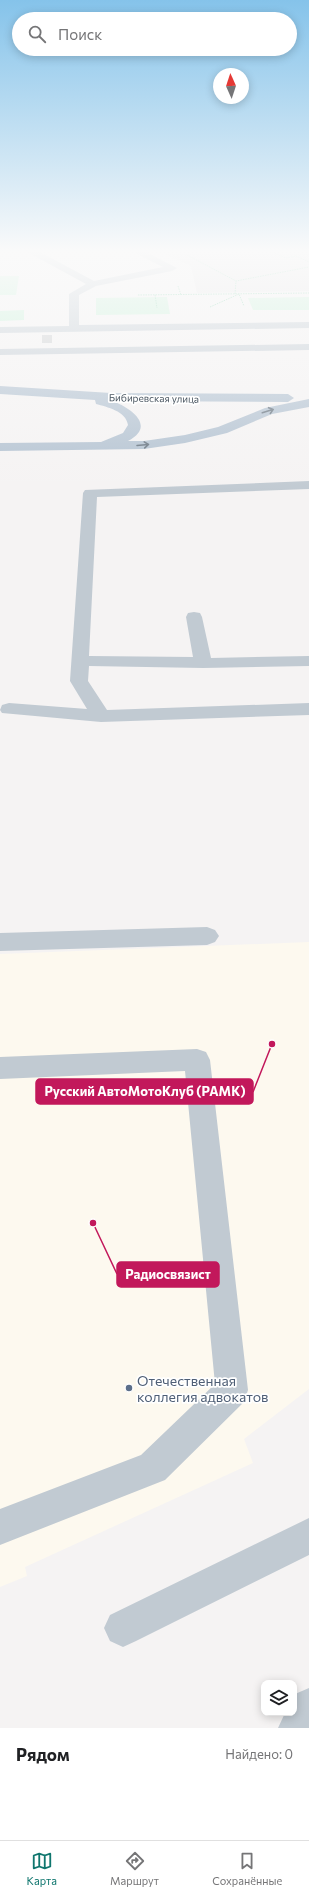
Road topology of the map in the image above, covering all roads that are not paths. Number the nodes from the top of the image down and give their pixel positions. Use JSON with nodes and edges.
{"nodes":[{"id":1,"x":9,"y":332,"type":"edge"},
{"id":2,"x":65,"y":332,"type":"edge"},
{"id":3,"x":47,"y":339,"type":"junction"},
{"id":4,"x":309,"y":347,"type":"edge"},
{"id":5,"x":0,"y":352,"type":"edge"},
{"id":6,"x":0,"y":390,"type":"edge"},
{"id":7,"x":76,"y":396,"type":"junction"},
{"id":8,"x":309,"y":398,"type":"edge"},
{"id":9,"x":309,"y":403,"type":"edge"},
{"id":10,"x":90,"y":446,"type":"junction"},
{"id":11,"x":0,"y":447,"type":"edge"},
{"id":12,"x":309,"y":486,"type":"edge"},
{"id":13,"x":194,"y":617,"type":"dead end"},
{"id":14,"x":81,"y":661,"type":"junction"},
{"id":15,"x":309,"y":661,"type":"edge"},
{"id":16,"x":203,"y":663,"type":"junction"},
{"id":17,"x":9,"y":709,"type":"dead end"},
{"id":18,"x":309,"y":710,"type":"edge"},
{"id":19,"x":101,"y":716,"type":"junction"},
{"id":20,"x":207,"y":936,"type":"dead end"},
{"id":21,"x":0,"y":942,"type":"edge"},
{"id":22,"x":0,"y":1068,"type":"edge"},
{"id":23,"x":0,"y":1527,"type":"edge"},
{"id":24,"x":309,"y":1536,"type":"edge"},
{"id":25,"x":123,"y":1628,"type":"dead end"},
{"id":26,"x":309,"y":1708,"type":"edge"},
{"id":27,"x":298,"y":1728,"type":"edge"}],
"edges":[{"from":1,"to":3,"type":"lane"},
{"from":2,"to":3,"type":"lane"},
{"from":3,"to":4,"type":"lane"},
{"from":3,"to":5,"type":"lane"},
{"from":6,"to":7,"type":"main road","name":"Бибиревская улица"},
{"from":7,"to":8,"type":"main road","name":"Бибиревская улица"},
{"from":7,"to":10,"type":"main road"},
{"from":10,"to":9,"type":"main road","one_way":true},
{"from":10,"to":11,"type":"main road"},
{"from":12,"to":14,"type":"lane"},
{"from":13,"to":16,"type":"lane"},
{"from":14,"to":16,"type":"lane"},
{"from":14,"to":19,"type":"lane"},
{"from":15,"to":16,"type":"lane"},
{"from":17,"to":19,"type":"lane"},
{"from":18,"to":19,"type":"lane"},
{"from":20,"to":21,"type":"lane"},
{"from":22,"to":23,"type":"lane"},
{"from":24,"to":25,"type":"lane"},
{"from":26,"to":27,"type":"lane"}]}
